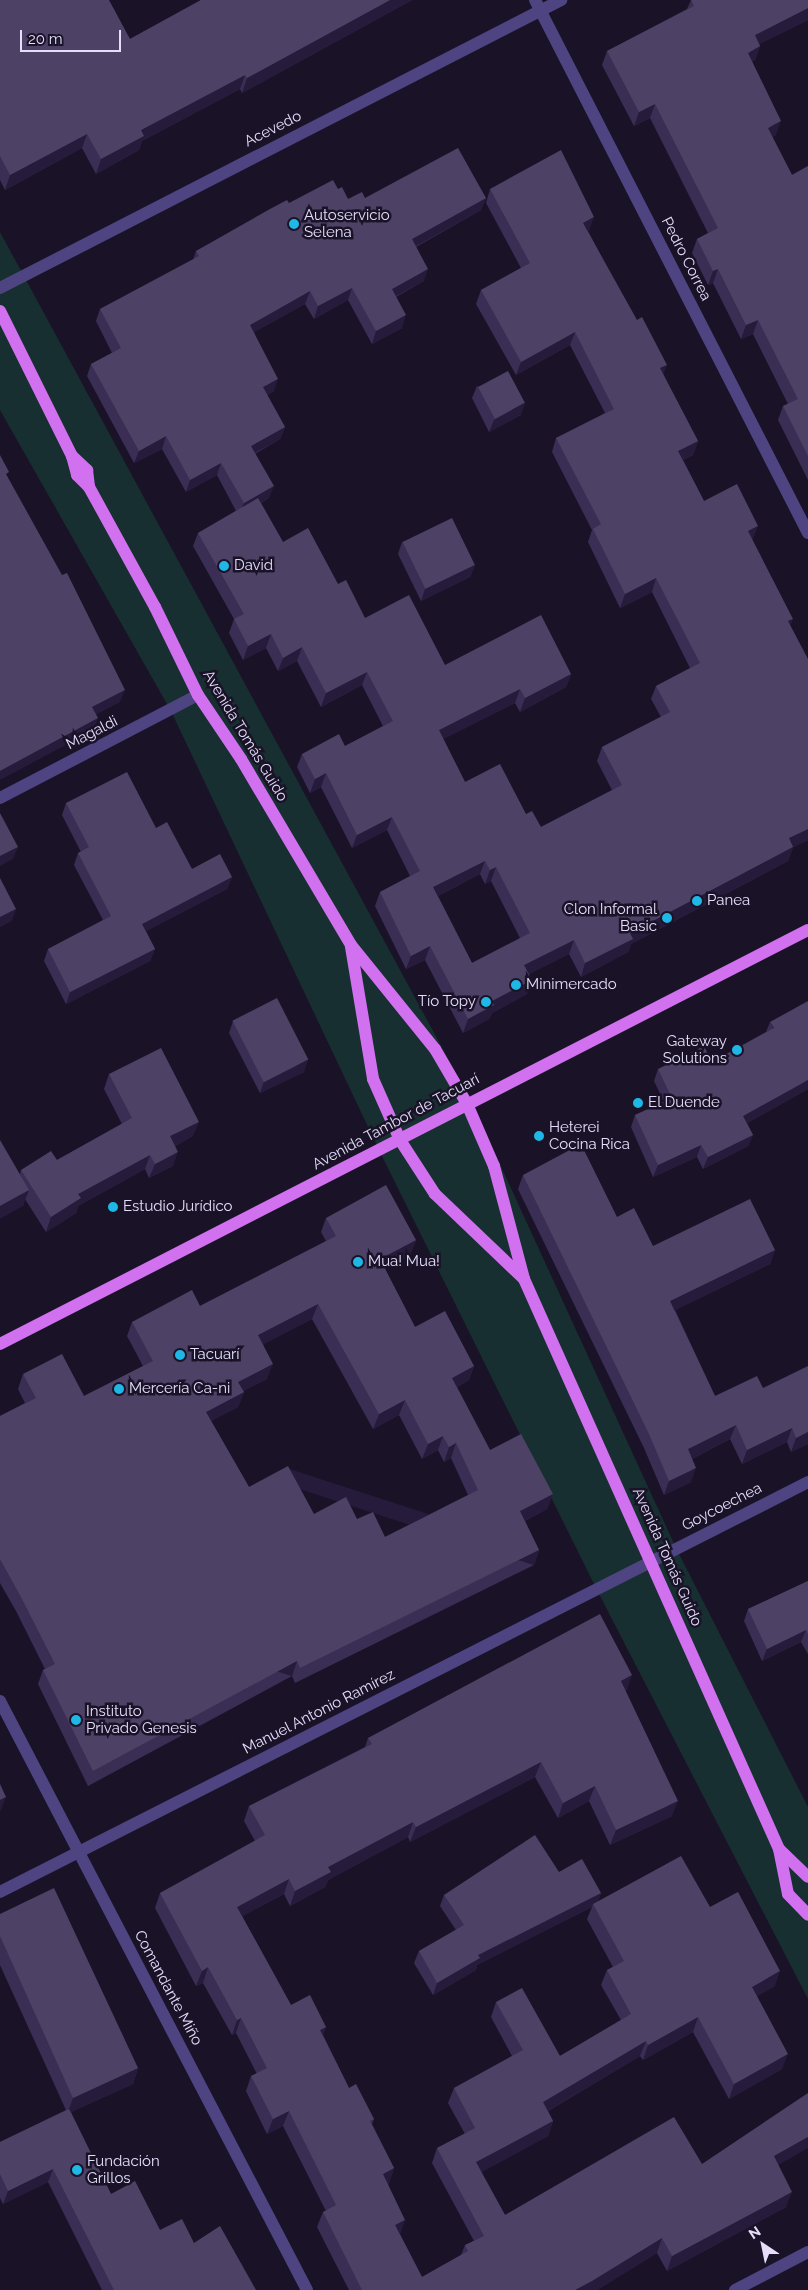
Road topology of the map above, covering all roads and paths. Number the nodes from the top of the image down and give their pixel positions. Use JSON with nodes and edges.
{"nodes":[{"id":1,"x":561,"y":0,"type":"edge"},
{"id":2,"x":538,"y":5,"type":"edge"},
{"id":3,"x":0,"y":288,"type":"edge"},
{"id":4,"x":0,"y":311,"type":"edge"},
{"id":5,"x":808,"y":533,"type":"edge"},
{"id":6,"x":198,"y":695,"type":"junction"},
{"id":7,"x":0,"y":798,"type":"edge"},
{"id":8,"x":808,"y":930,"type":"edge"},
{"id":9,"x":351,"y":946,"type":"junction"},
{"id":10,"x":467,"y":1104,"type":"junction"},
{"id":11,"x":400,"y":1140,"type":"junction"},
{"id":12,"x":524,"y":1279,"type":"junction"},
{"id":13,"x":0,"y":1344,"type":"edge"},
{"id":14,"x":808,"y":1482,"type":"edge"},
{"id":15,"x":652,"y":1561,"type":"junction"},
{"id":16,"x":0,"y":1701,"type":"edge"},
{"id":17,"x":779,"y":1849,"type":"junction"},
{"id":18,"x":78,"y":1852,"type":"junction"},
{"id":19,"x":808,"y":1877,"type":"edge"},
{"id":20,"x":0,"y":1892,"type":"edge"},
{"id":21,"x":808,"y":1914,"type":"edge"},
{"id":22,"x":808,"y":2252,"type":"edge"},
{"id":23,"x":307,"y":2290,"type":"edge"},
{"id":24,"x":735,"y":2290,"type":"edge"}],
"edges":[{"from":1,"to":2,"type":"street","name":"Acevedo"},
{"from":2,"to":3,"type":"street","name":"Acevedo"},
{"from":2,"to":5,"type":"street","name":"Pedro Correa"},
{"from":4,"to":6,"type":"main road","name":"Avenida Tomás Guido"},
{"from":6,"to":7,"type":"street","name":"Magaldi"},
{"from":6,"to":9,"type":"main road","name":"Avenida Tomás Guido"},
{"from":8,"to":10,"type":"main road","name":"Avenida Tambor de Tacuarí"},
{"from":9,"to":10,"type":"main road","name":"Avenida Tomás Guido"},
{"from":9,"to":11,"type":"main road","name":"Avenida Tomás Guido"},
{"from":10,"to":11,"type":"main road","name":"Avenida Tambor de Tacuarí"},
{"from":10,"to":12,"type":"main road","name":"Avenida Tomás Guido"},
{"from":11,"to":12,"type":"main road","name":"Avenida Tomás Guido"},
{"from":11,"to":13,"type":"main road","name":"Avenida Tambor de Tacuarí"},
{"from":12,"to":15,"type":"main road","name":"Avenida Tomás Guido"},
{"from":14,"to":15,"type":"street","name":"Goycoechea"},
{"from":15,"to":17,"type":"main road","name":"Avenida Tomás Guido"},
{"from":15,"to":18,"type":"street","name":"Manuel Antonio Ramírez"},
{"from":16,"to":18,"type":"street","name":"Comandante Miño"},
{"from":17,"to":19,"type":"main road","name":"Avenida Tomás Guido"},
{"from":17,"to":21,"type":"main road","name":"Avenida Tomás Guido"},
{"from":18,"to":20,"type":"street","name":"Manuel Antonio Ramírez"},
{"from":18,"to":23,"type":"street","name":"Comandante Miño"},
{"from":22,"to":24,"type":"street"}]}
